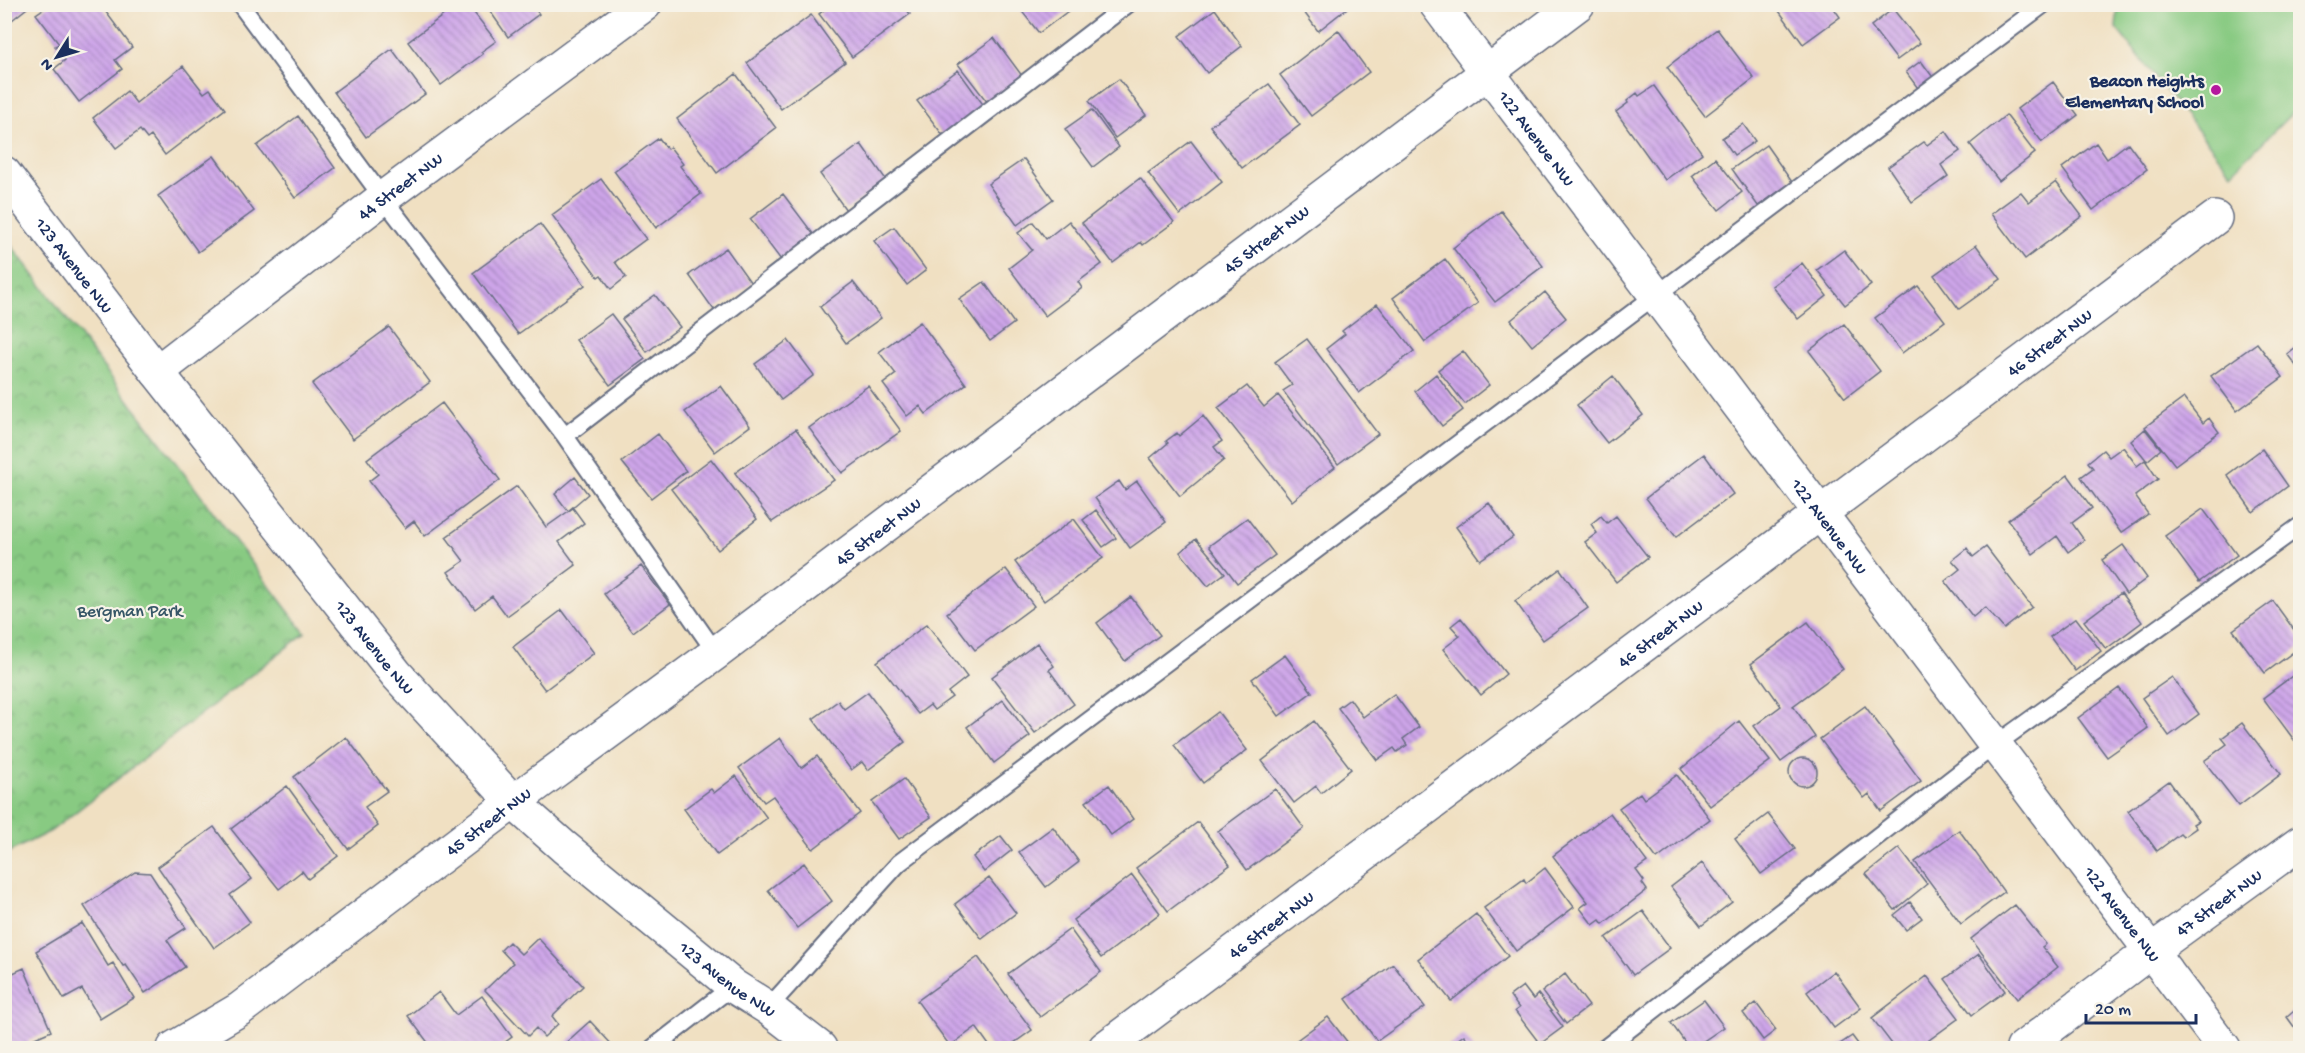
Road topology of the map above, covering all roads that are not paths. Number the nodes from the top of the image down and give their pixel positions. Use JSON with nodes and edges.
{"nodes":[{"id":1,"x":240,"y":4,"type":"edge"},
{"id":2,"x":645,"y":4,"type":"edge"},
{"id":3,"x":1128,"y":4,"type":"edge"},
{"id":4,"x":1436,"y":4,"type":"edge"},
{"id":5,"x":1578,"y":4,"type":"edge"},
{"id":6,"x":2044,"y":4,"type":"edge"},
{"id":7,"x":1488,"y":73,"type":"junction"},
{"id":8,"x":4,"y":173,"type":"edge"},
{"id":9,"x":383,"y":198,"type":"junction"},
{"id":10,"x":2215,"y":218,"type":"dead end"},
{"id":11,"x":1655,"y":295,"type":"junction"},
{"id":12,"x":157,"y":372,"type":"junction"},
{"id":13,"x":565,"y":436,"type":"junction"},
{"id":14,"x":1820,"y":513,"type":"junction"},
{"id":15,"x":2301,"y":526,"type":"edge"},
{"id":16,"x":716,"y":653,"type":"junction"},
{"id":17,"x":1995,"y":745,"type":"junction"},
{"id":18,"x":513,"y":802,"type":"junction"},
{"id":19,"x":2301,"y":843,"type":"edge"},
{"id":20,"x":2151,"y":951,"type":"junction"},
{"id":21,"x":733,"y":986,"type":"junction"},
{"id":22,"x":768,"y":1008,"type":"junction"},
{"id":23,"x":174,"y":1048,"type":"edge"},
{"id":24,"x":653,"y":1048,"type":"edge"},
{"id":25,"x":820,"y":1048,"type":"edge"},
{"id":26,"x":1105,"y":1048,"type":"edge"},
{"id":27,"x":1605,"y":1048,"type":"edge"},
{"id":28,"x":2023,"y":1048,"type":"edge"},
{"id":29,"x":2224,"y":1048,"type":"edge"}],
"edges":[{"from":1,"to":9,"type":"lane"},
{"from":2,"to":9,"type":"street","name":"44 Street NW"},
{"from":3,"to":13,"type":"lane"},
{"from":4,"to":7,"type":"street","name":"122 Avenue NW"},
{"from":5,"to":7,"type":"street","name":"45 Street NW"},
{"from":6,"to":11,"type":"lane"},
{"from":7,"to":11,"type":"street","name":"122 Avenue NW"},
{"from":7,"to":16,"type":"street","name":"45 Street NW"},
{"from":8,"to":12,"type":"street","name":"123 Avenue NW"},
{"from":9,"to":12,"type":"street","name":"44 Street NW"},
{"from":9,"to":13,"type":"lane"},
{"from":10,"to":14,"type":"street","name":"46 Street NW"},
{"from":11,"to":14,"type":"street","name":"122 Avenue NW"},
{"from":11,"to":22,"type":"lane"},
{"from":12,"to":18,"type":"street","name":"123 Avenue NW"},
{"from":13,"to":16,"type":"lane"},
{"from":14,"to":17,"type":"street","name":"122 Avenue NW"},
{"from":14,"to":26,"type":"street","name":"46 Street NW"},
{"from":15,"to":17,"type":"lane"},
{"from":16,"to":18,"type":"street","name":"45 Street NW"},
{"from":17,"to":20,"type":"street","name":"122 Avenue NW"},
{"from":17,"to":27,"type":"lane"},
{"from":18,"to":21,"type":"street","name":"123 Avenue NW"},
{"from":18,"to":23,"type":"street","name":"45 Street NW"},
{"from":19,"to":20,"type":"street","name":"47 Street NW"},
{"from":20,"to":28,"type":"street","name":"47 Street NW"},
{"from":20,"to":29,"type":"street","name":"122 Avenue NW"},
{"from":21,"to":22,"type":"street","name":"123 Avenue NW"},
{"from":21,"to":24,"type":"lane"},
{"from":22,"to":25,"type":"street","name":"123 Avenue NW"}]}
